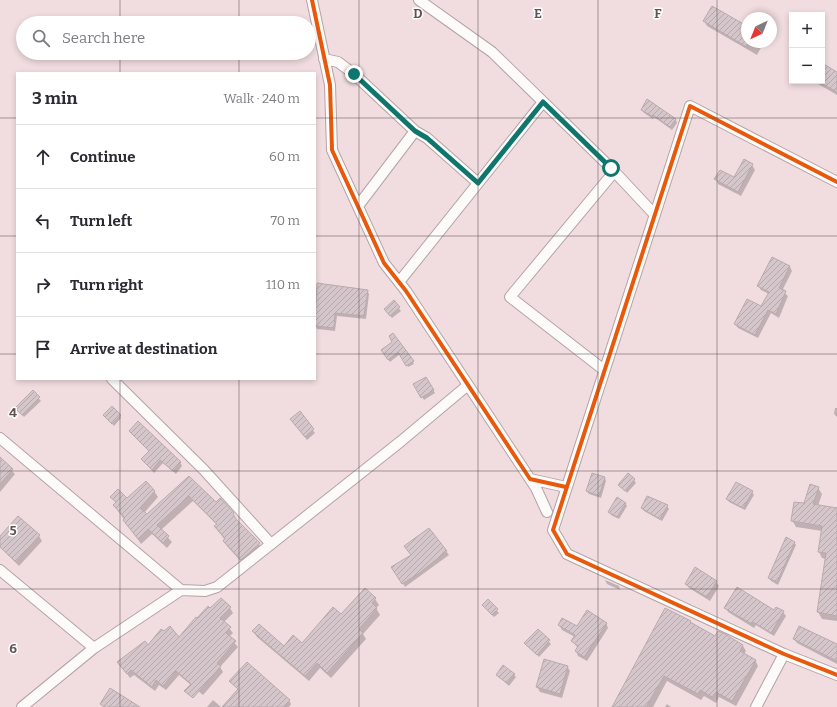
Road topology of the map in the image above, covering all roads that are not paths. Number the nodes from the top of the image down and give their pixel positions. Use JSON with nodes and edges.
{"nodes":[{"id":1,"x":312,"y":0,"type":"edge"},
{"id":2,"x":419,"y":0,"type":"edge"},
{"id":3,"x":315,"y":16,"type":"edge"},
{"id":4,"x":316,"y":20,"type":"edge"},
{"id":5,"x":324,"y":59,"type":"junction"},
{"id":6,"x":543,"y":102,"type":"junction"},
{"id":7,"x":415,"y":131,"type":"junction"},
{"id":8,"x":614,"y":172,"type":"junction"},
{"id":9,"x":837,"y":182,"type":"edge"},
{"id":10,"x":478,"y":183,"type":"junction"},
{"id":11,"x":358,"y":206,"type":"junction"},
{"id":12,"x":655,"y":215,"type":"junction"},
{"id":13,"x":399,"y":282,"type":"junction"},
{"id":14,"x":604,"y":370,"type":"junction"},
{"id":15,"x":113,"y":380,"type":"edge"},
{"id":16,"x":468,"y":385,"type":"junction"},
{"id":17,"x":0,"y":438,"type":"edge"},
{"id":18,"x":530,"y":479,"type":"junction"},
{"id":19,"x":566,"y":487,"type":"junction"},
{"id":20,"x":547,"y":512,"type":"dead end"},
{"id":21,"x":271,"y":544,"type":"junction"},
{"id":22,"x":2,"y":575,"type":"edge"},
{"id":23,"x":181,"y":590,"type":"junction"},
{"id":24,"x":94,"y":648,"type":"junction"},
{"id":25,"x":784,"y":654,"type":"junction"},
{"id":26,"x":837,"y":675,"type":"edge"},
{"id":27,"x":24,"y":704,"type":"edge"},
{"id":28,"x":36,"y":707,"type":"edge"},
{"id":29,"x":756,"y":707,"type":"edge"}],
"edges":[{"from":1,"to":3,"type":"street"},
{"from":2,"to":6,"type":"street"},
{"from":4,"to":5,"type":"street"},
{"from":5,"to":7,"type":"street"},
{"from":5,"to":11,"type":"street"},
{"from":6,"to":8,"type":"street"},
{"from":6,"to":10,"type":"street"},
{"from":7,"to":10,"type":"street"},
{"from":7,"to":11,"type":"street"},
{"from":8,"to":12,"type":"street"},
{"from":8,"to":14,"type":"street"},
{"from":9,"to":12,"type":"street"},
{"from":10,"to":13,"type":"street"},
{"from":11,"to":13,"type":"street"},
{"from":12,"to":14,"type":"street"},
{"from":13,"to":16,"type":"street"},
{"from":14,"to":19,"type":"street"},
{"from":15,"to":21,"type":"street"},
{"from":16,"to":18,"type":"street"},
{"from":16,"to":21,"type":"street"},
{"from":17,"to":23,"type":"street"},
{"from":18,"to":19,"type":"street"},
{"from":18,"to":20,"type":"street"},
{"from":19,"to":25,"type":"street"},
{"from":21,"to":23,"type":"street"},
{"from":22,"to":24,"type":"street"},
{"from":23,"to":24,"type":"street"},
{"from":24,"to":27,"type":"street"},
{"from":25,"to":26,"type":"street"},
{"from":25,"to":29,"type":"street"},
{"from":27,"to":28,"type":"street"}]}
